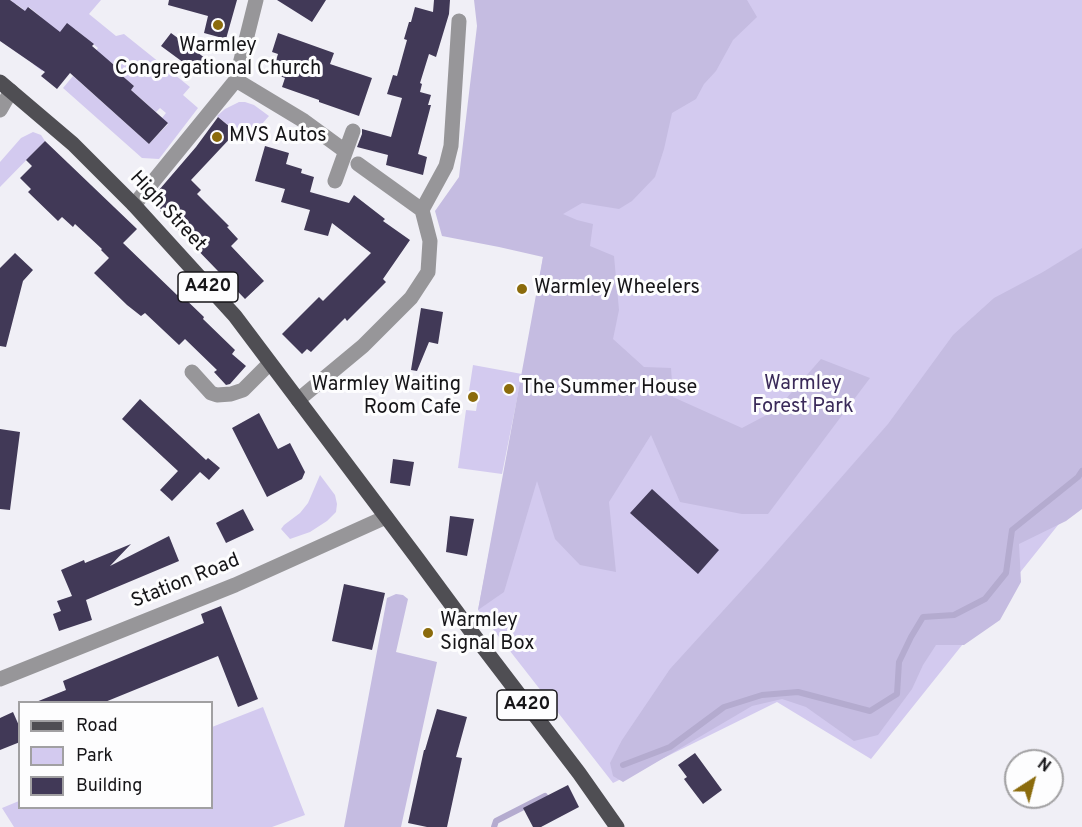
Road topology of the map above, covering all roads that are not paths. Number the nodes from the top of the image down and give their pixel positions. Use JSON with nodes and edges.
{"nodes":[{"id":1,"x":256,"y":0,"type":"edge"},
{"id":2,"x":459,"y":21,"type":"dead end"},
{"id":3,"x":236,"y":80,"type":"junction"},
{"id":4,"x":5,"y":87,"type":"edge"},
{"id":5,"x":0,"y":110,"type":"edge"},
{"id":6,"x":353,"y":131,"type":"dead end"},
{"id":7,"x":345,"y":151,"type":"junction"},
{"id":8,"x":358,"y":164,"type":"dead end"},
{"id":9,"x":335,"y":181,"type":"dead end"},
{"id":10,"x":134,"y":205,"type":"junction"},
{"id":11,"x":422,"y":210,"type":"junction"},
{"id":12,"x":270,"y":363,"type":"junction"},
{"id":13,"x":192,"y":372,"type":"dead end"},
{"id":14,"x":298,"y":400,"type":"junction"},
{"id":15,"x":386,"y":517,"type":"junction"},
{"id":16,"x":0,"y":679,"type":"edge"},
{"id":17,"x":617,"y":827,"type":"edge"}],
"edges":[{"from":1,"to":3,"type":"street"},
{"from":2,"to":11,"type":"street"},
{"from":3,"to":7,"type":"street"},
{"from":3,"to":10,"type":"street"},
{"from":4,"to":5,"type":"street"},
{"from":4,"to":10,"type":"main road","name":"High Street","number":"A420"},
{"from":6,"to":7,"type":"street"},
{"from":7,"to":9,"type":"street"},
{"from":8,"to":11,"type":"street"},
{"from":10,"to":12,"type":"main road","name":"High Street","number":"A420"},
{"from":11,"to":14,"type":"street"},
{"from":12,"to":13,"type":"street"},
{"from":12,"to":14,"type":"main road","name":"High Street","number":"A420"},
{"from":14,"to":15,"type":"main road","name":"High Street","number":"A420"},
{"from":15,"to":16,"type":"street","name":"Station Road"},
{"from":15,"to":17,"type":"main road","name":"High Street","number":"A420"}]}
